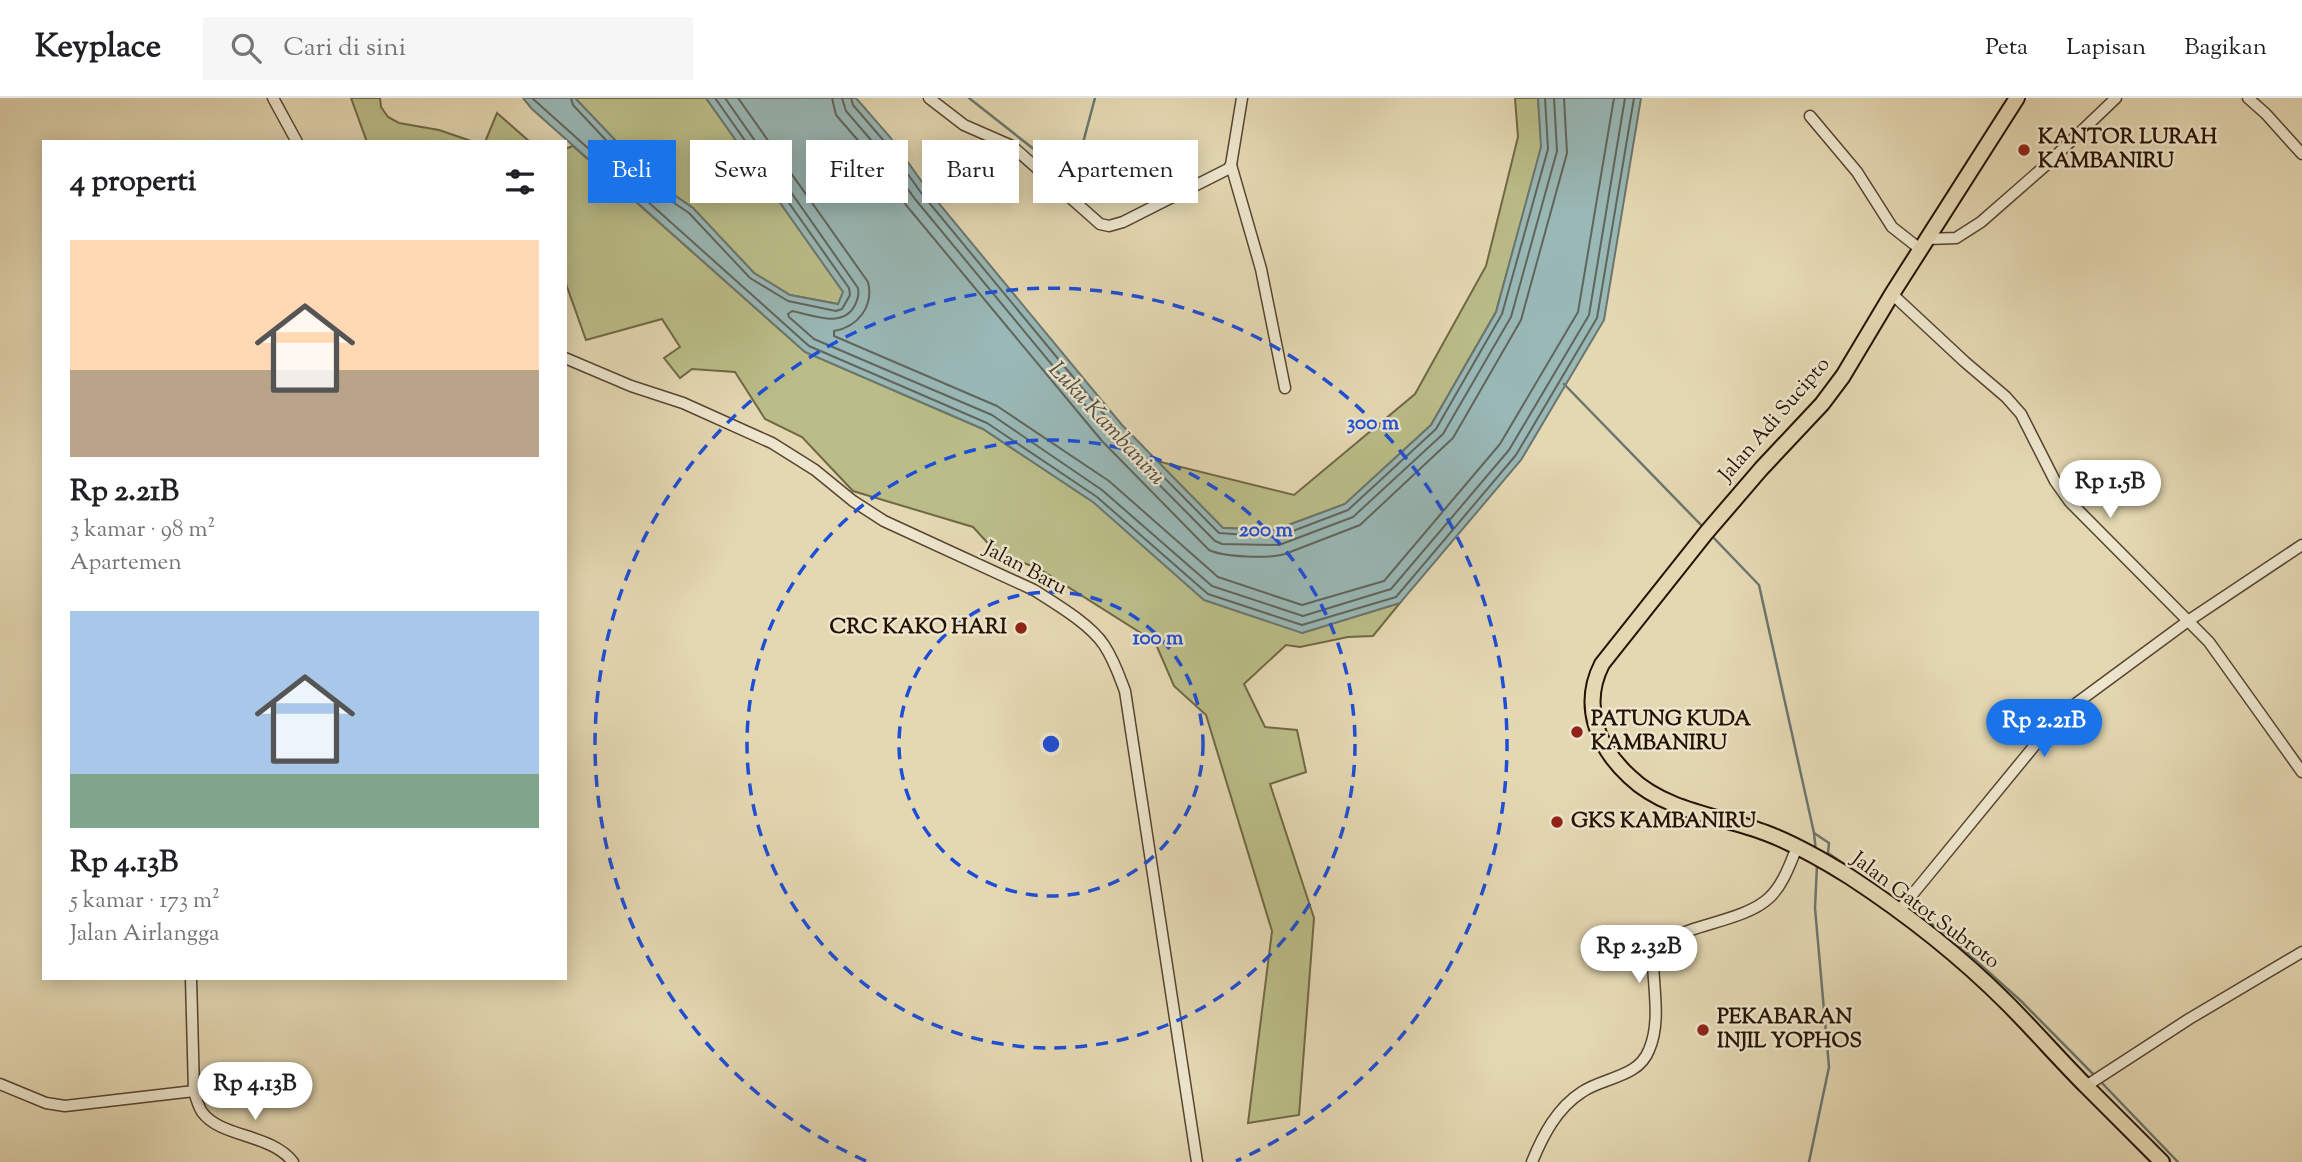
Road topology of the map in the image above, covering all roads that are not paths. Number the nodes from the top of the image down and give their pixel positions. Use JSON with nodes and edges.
{"nodes":[{"id":1,"x":272,"y":98,"type":"edge"},
{"id":2,"x":929,"y":98,"type":"edge"},
{"id":3,"x":1242,"y":98,"type":"edge"},
{"id":4,"x":2017,"y":98,"type":"edge"},
{"id":5,"x":2116,"y":98,"type":"edge"},
{"id":6,"x":2248,"y":98,"type":"edge"},
{"id":7,"x":1810,"y":116,"type":"dead end"},
{"id":8,"x":296,"y":140,"type":"edge"},
{"id":9,"x":2302,"y":154,"type":"edge"},
{"id":10,"x":1231,"y":165,"type":"junction"},
{"id":11,"x":1924,"y":244,"type":"junction"},
{"id":12,"x":1892,"y":294,"type":"junction"},
{"id":13,"x":567,"y":359,"type":"edge"},
{"id":14,"x":1285,"y":388,"type":"dead end"},
{"id":15,"x":2302,"y":545,"type":"edge"},
{"id":16,"x":2188,"y":621,"type":"junction"},
{"id":17,"x":1595,"y":727,"type":"joint"},
{"id":18,"x":2300,"y":765,"type":"edge"},
{"id":19,"x":1801,"y":849,"type":"junction"},
{"id":20,"x":1902,"y":907,"type":"junction"},
{"id":21,"x":2302,"y":952,"type":"edge"},
{"id":22,"x":191,"y":980,"type":"edge"},
{"id":23,"x":2093,"y":1081,"type":"junction"},
{"id":24,"x":0,"y":1084,"type":"edge"},
{"id":25,"x":194,"y":1091,"type":"junction"},
{"id":26,"x":293,"y":1162,"type":"edge"},
{"id":27,"x":1197,"y":1162,"type":"edge"},
{"id":28,"x":1532,"y":1162,"type":"edge"},
{"id":29,"x":2162,"y":1162,"type":"edge"}],
"edges":[{"from":1,"to":8,"type":"street"},
{"from":2,"to":10,"type":"street"},
{"from":3,"to":10,"type":"street"},
{"from":4,"to":11,"type":"highway","name":"Jalan Adi Sucipto"},
{"from":5,"to":11,"type":"street"},
{"from":6,"to":9,"type":"street"},
{"from":7,"to":11,"type":"street"},
{"from":10,"to":14,"type":"street"},
{"from":11,"to":12,"type":"highway","name":"Jalan Adi Sucipto"},
{"from":12,"to":16,"type":"street"},
{"from":12,"to":17,"type":"highway","name":"Jalan Adi Sucipto"},
{"from":13,"to":27,"type":"street","name":"Jalan Baru"},
{"from":15,"to":16,"type":"street"},
{"from":16,"to":18,"type":"street"},
{"from":16,"to":20,"type":"street"},
{"from":17,"to":19,"type":"highway","name":"Jalan Gatot Subroto"},
{"from":19,"to":20,"type":"highway","name":"Jalan Gatot Subroto"},
{"from":19,"to":28,"type":"street"},
{"from":20,"to":23,"type":"highway","name":"Jalan Gatot Subroto"},
{"from":21,"to":23,"type":"street"},
{"from":22,"to":25,"type":"street"},
{"from":23,"to":29,"type":"highway","name":"Jalan Gatot Subroto"},
{"from":24,"to":25,"type":"street"},
{"from":25,"to":26,"type":"street"}]}
